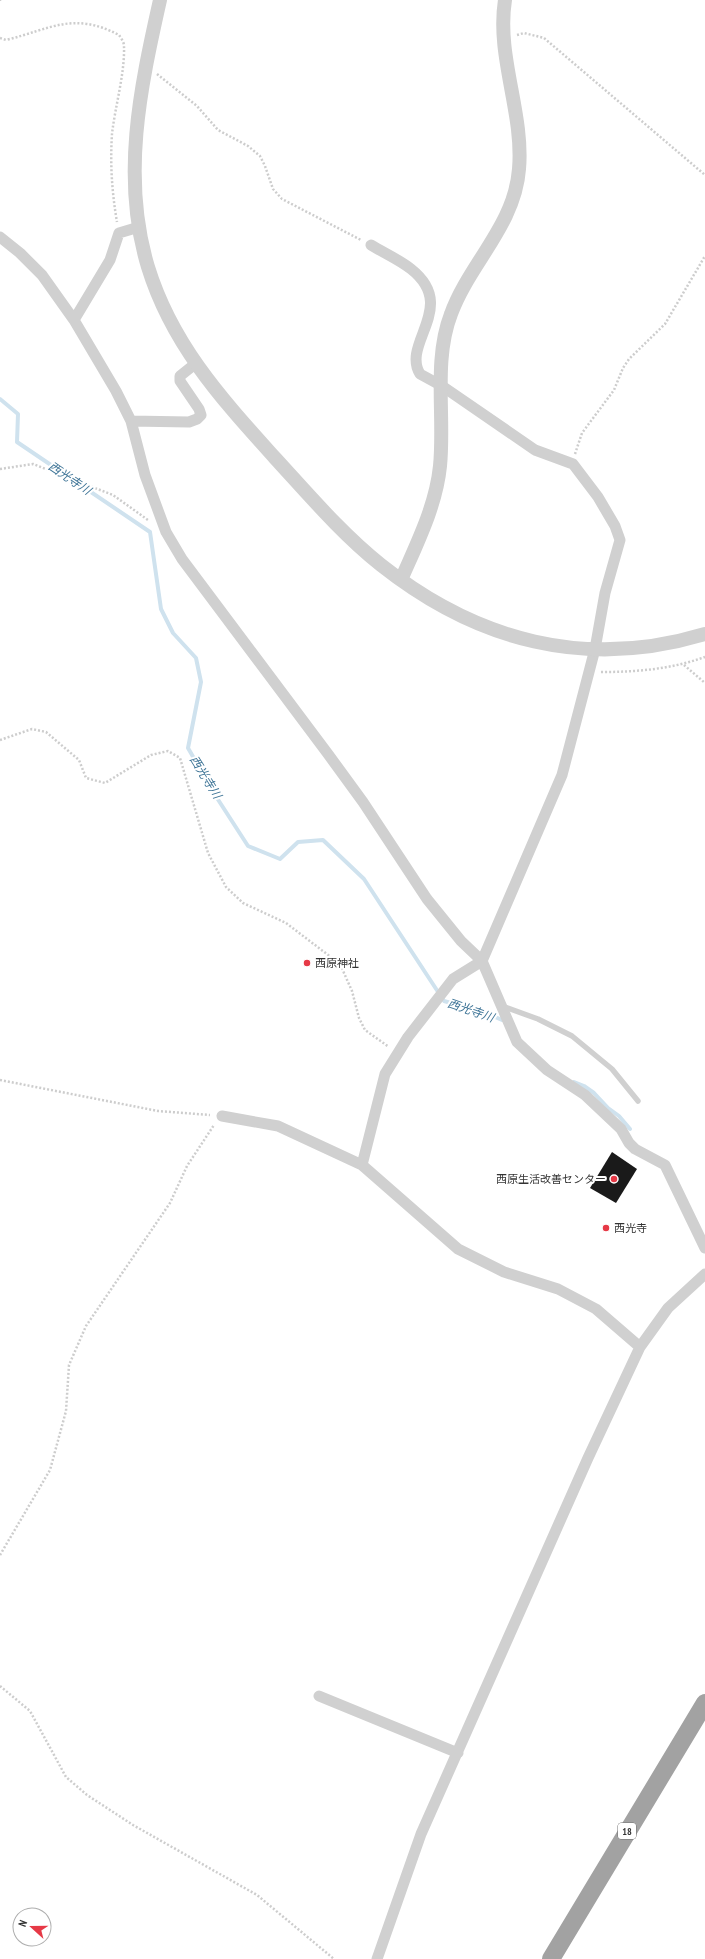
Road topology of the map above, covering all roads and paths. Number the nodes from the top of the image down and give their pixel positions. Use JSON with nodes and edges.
{"nodes":[{"id":1,"x":160,"y":0,"type":"edge"},
{"id":2,"x":506,"y":0,"type":"edge"},
{"id":3,"x":504,"y":37,"type":"junction"},
{"id":4,"x":0,"y":38,"type":"edge"},
{"id":5,"x":145,"y":66,"type":"junction"},
{"id":6,"x":705,"y":175,"type":"edge"},
{"id":7,"x":139,"y":227,"type":"junction"},
{"id":8,"x":119,"y":233,"type":"junction"},
{"id":9,"x":0,"y":237,"type":"edge"},
{"id":10,"x":371,"y":245,"type":"joint"},
{"id":11,"x":705,"y":256,"type":"edge"},
{"id":12,"x":74,"y":320,"type":"junction"},
{"id":13,"x":195,"y":364,"type":"junction"},
{"id":14,"x":442,"y":386,"type":"junction"},
{"id":15,"x":131,"y":421,"type":"junction"},
{"id":16,"x":573,"y":464,"type":"junction"},
{"id":17,"x":0,"y":469,"type":"edge"},
{"id":18,"x":166,"y":532,"type":"junction"},
{"id":19,"x":401,"y":580,"type":"junction"},
{"id":20,"x":705,"y":634,"type":"edge"},
{"id":21,"x":595,"y":649,"type":"junction"},
{"id":22,"x":705,"y":658,"type":"edge"},
{"id":23,"x":684,"y":665,"type":"junction"},
{"id":24,"x":589,"y":672,"type":"junction"},
{"id":25,"x":705,"y":683,"type":"edge"},
{"id":26,"x":0,"y":740,"type":"edge"},
{"id":27,"x":482,"y":961,"type":"junction"},
{"id":28,"x":501,"y":1005,"type":"junction"},
{"id":29,"x":398,"y":1053,"type":"junction"},
{"id":30,"x":0,"y":1080,"type":"edge"},
{"id":31,"x":638,"y":1101,"type":"dead end"},
{"id":32,"x":222,"y":1116,"type":"junction"},
{"id":33,"x":362,"y":1165,"type":"junction"},
{"id":34,"x":705,"y":1248,"type":"edge"},
{"id":35,"x":705,"y":1274,"type":"edge"},
{"id":36,"x":640,"y":1347,"type":"junction"},
{"id":37,"x":0,"y":1555,"type":"edge"},
{"id":38,"x":0,"y":1686,"type":"edge"},
{"id":39,"x":319,"y":1696,"type":"dead end"},
{"id":40,"x":705,"y":1704,"type":"edge"},
{"id":41,"x":458,"y":1753,"type":"junction"},
{"id":42,"x":334,"y":1959,"type":"edge"},
{"id":43,"x":378,"y":1959,"type":"edge"},
{"id":44,"x":551,"y":1959,"type":"edge"}],
"edges":[{"from":1,"to":5,"type":"street"},
{"from":2,"to":3,"type":"street"},
{"from":3,"to":6,"type":"path"},
{"from":3,"to":14,"type":"street"},
{"from":4,"to":8,"type":"path"},
{"from":5,"to":7,"type":"street"},
{"from":5,"to":10,"type":"path"},
{"from":7,"to":8,"type":"street"},
{"from":7,"to":13,"type":"street"},
{"from":8,"to":12,"type":"street"},
{"from":9,"to":12,"type":"street"},
{"from":10,"to":14,"type":"street"},
{"from":11,"to":16,"type":"path"},
{"from":12,"to":15,"type":"street"},
{"from":13,"to":15,"type":"street"},
{"from":13,"to":19,"type":"street"},
{"from":14,"to":16,"type":"street"},
{"from":14,"to":19,"type":"street"},
{"from":15,"to":18,"type":"street"},
{"from":16,"to":21,"type":"street"},
{"from":17,"to":18,"type":"path"},
{"from":18,"to":27,"type":"street"},
{"from":19,"to":21,"type":"street"},
{"from":20,"to":21,"type":"street"},
{"from":21,"to":24,"type":"street"},
{"from":22,"to":23,"type":"path"},
{"from":23,"to":24,"type":"path"},
{"from":23,"to":25,"type":"path"},
{"from":24,"to":27,"type":"street"},
{"from":26,"to":29,"type":"path"},
{"from":27,"to":28,"type":"street"},
{"from":27,"to":29,"type":"street"},
{"from":28,"to":31,"type":"lane"},
{"from":28,"to":34,"type":"street"},
{"from":29,"to":33,"type":"street"},
{"from":30,"to":32,"type":"path"},
{"from":32,"to":33,"type":"street"},
{"from":32,"to":37,"type":"path"},
{"from":33,"to":36,"type":"street"},
{"from":35,"to":36,"type":"street"},
{"from":36,"to":41,"type":"street"},
{"from":38,"to":42,"type":"path"},
{"from":39,"to":41,"type":"street"},
{"from":40,"to":44,"type":"highway","number":"18"},
{"from":41,"to":43,"type":"street"}]}
